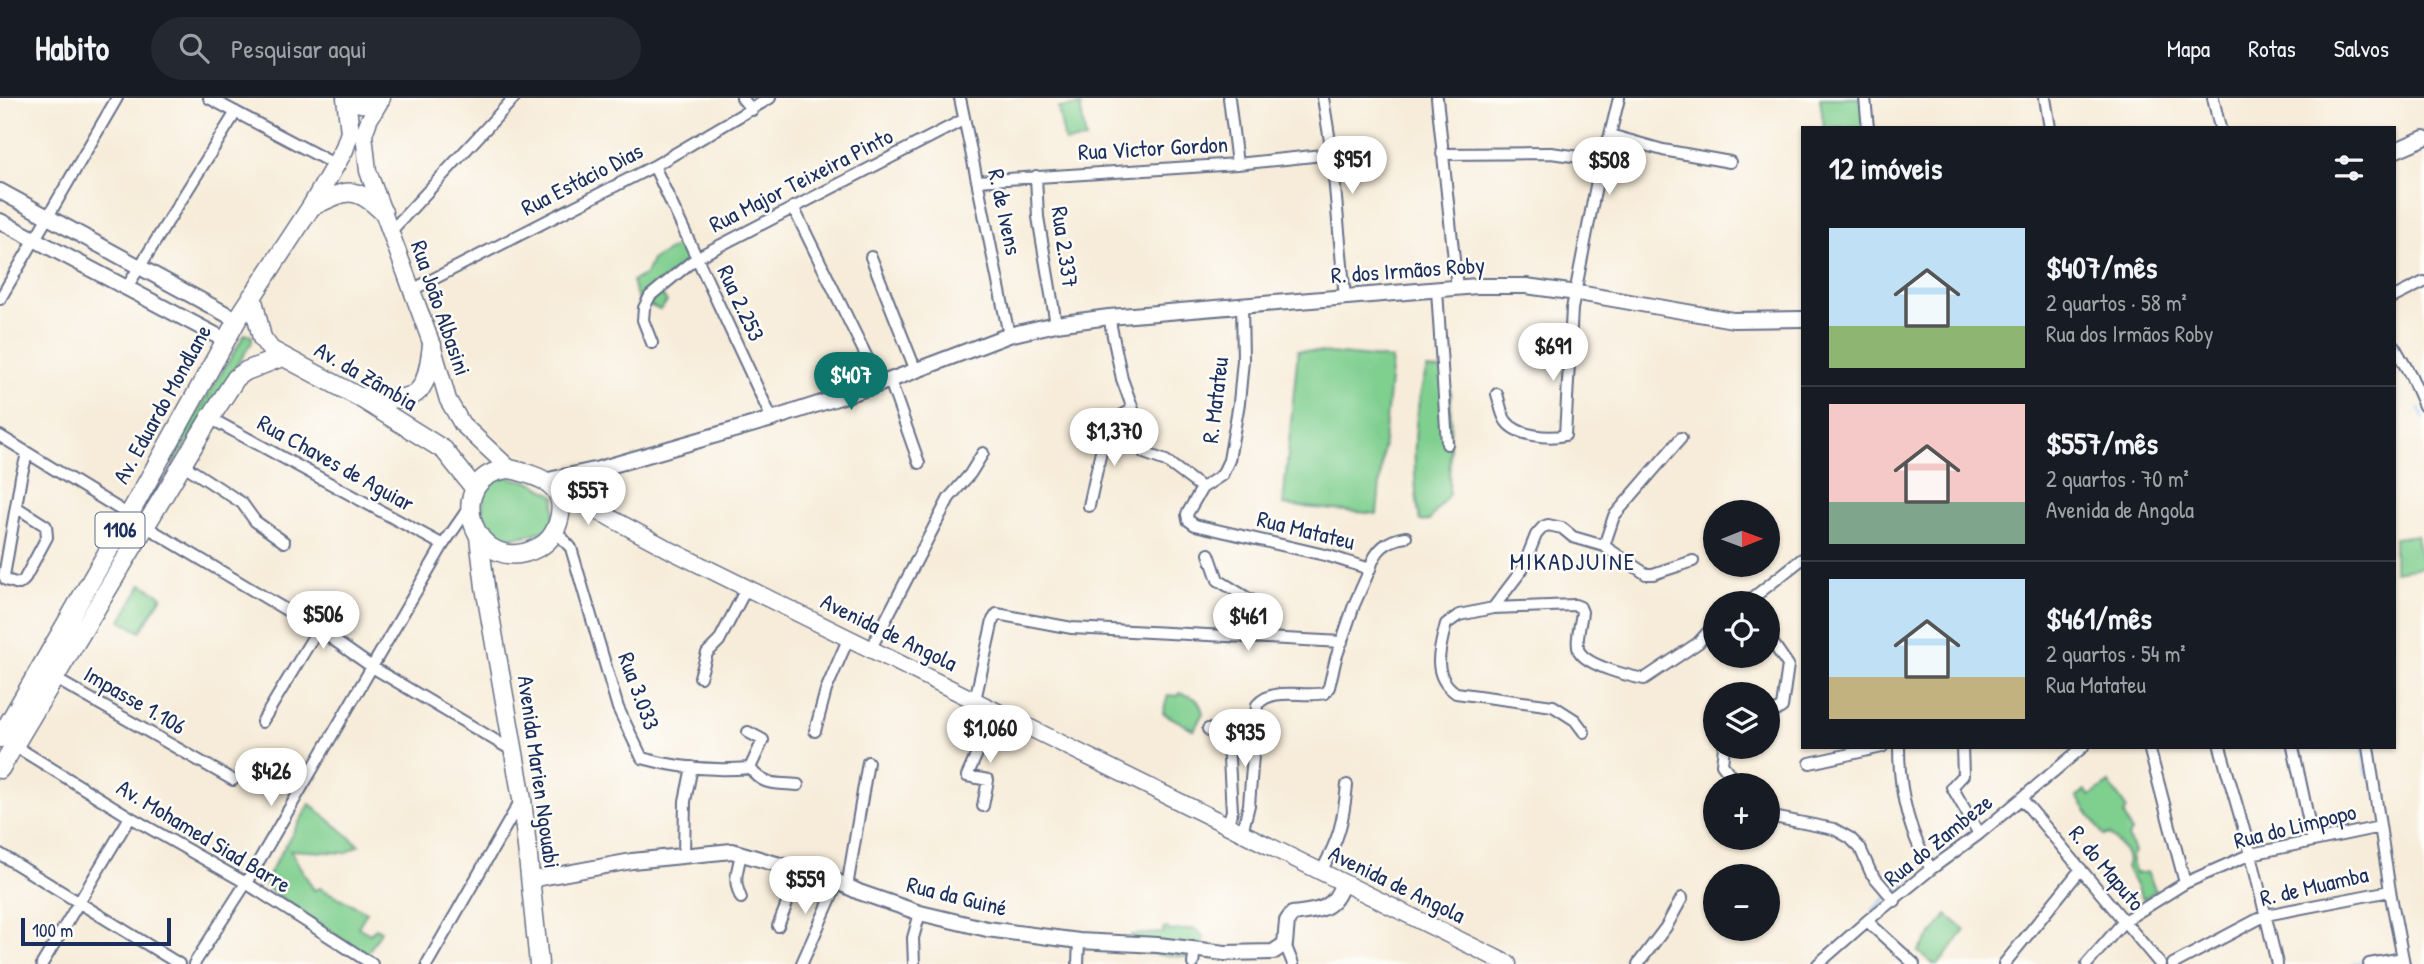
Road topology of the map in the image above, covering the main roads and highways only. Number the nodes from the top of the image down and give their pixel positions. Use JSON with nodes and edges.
{"nodes":[{"id":1,"x":346,"y":98,"type":"edge"},
{"id":2,"x":351,"y":98,"type":"edge"},
{"id":3,"x":380,"y":98,"type":"edge"},
{"id":4,"x":357,"y":137,"type":"junction"},
{"id":5,"x":311,"y":207,"type":"junction"},
{"id":6,"x":383,"y":212,"type":"junction"},
{"id":7,"x":252,"y":296,"type":"junction"},
{"id":8,"x":432,"y":345,"type":"junction"},
{"id":9,"x":282,"y":357,"type":"junction"},
{"id":10,"x":359,"y":397,"type":"junction"},
{"id":11,"x":510,"y":469,"type":"junction"},
{"id":12,"x":548,"y":484,"type":"junction"},
{"id":13,"x":473,"y":497,"type":"junction"},
{"id":14,"x":581,"y":502,"type":"junction"},
{"id":15,"x":556,"y":531,"type":"junction"},
{"id":16,"x":479,"y":537,"type":"junction"},
{"id":17,"x":503,"y":553,"type":"junction"},
{"id":18,"x":485,"y":587,"type":"junction"},
{"id":19,"x":7,"y":742,"type":"edge"},
{"id":20,"x":0,"y":769,"type":"edge"},
{"id":21,"x":538,"y":964,"type":"edge"},
{"id":22,"x":1506,"y":964,"type":"edge"}],
"edges":[{"from":1,"to":4,"type":"main road"},
{"from":2,"to":3,"type":"main road"},
{"from":3,"to":4,"type":"main road"},
{"from":4,"to":5,"type":"main road","name":"Av. Eduardo Mondlane","number":"1106"},
{"from":4,"to":6,"type":"main road","name":"Rua João Albasini"},
{"from":5,"to":6,"type":"main road"},
{"from":5,"to":7,"type":"main road","name":"Av. Eduardo Mondlane","number":"1106"},
{"from":6,"to":8,"type":"main road","name":"Rua João Albasini"},
{"from":7,"to":9,"type":"main road","name":"Av. da Zâmbia"},
{"from":7,"to":19,"type":"main road","name":"Av. Eduardo Mondlane","number":"1106"},
{"from":8,"to":10,"type":"main road"},
{"from":8,"to":11,"type":"main road","name":"Rua João Albasini"},
{"from":9,"to":10,"type":"main road","name":"Av. da Zâmbia"},
{"from":9,"to":19,"type":"main road","name":"Av. Eduardo Mondlane","number":"1106"},
{"from":10,"to":13,"type":"main road","name":"Av. da Zâmbia"},
{"from":11,"to":12,"type":"main road"},
{"from":11,"to":13,"type":"main road"},
{"from":12,"to":14,"type":"main road","name":"Avenida de Angola"},
{"from":12,"to":15,"type":"main road"},
{"from":13,"to":16,"type":"main road"},
{"from":14,"to":15,"type":"main road"},
{"from":14,"to":22,"type":"main road","name":"Avenida de Angola"},
{"from":15,"to":17,"type":"main road"},
{"from":16,"to":17,"type":"main road"},
{"from":16,"to":18,"type":"main road","name":"Avenida Marien Ngouabi"},
{"from":17,"to":18,"type":"main road"},
{"from":18,"to":21,"type":"main road","name":"Avenida Marien Ngouabi"},
{"from":19,"to":20,"type":"main road","name":"Av. Eduardo Mondlane","number":"1106"}]}
